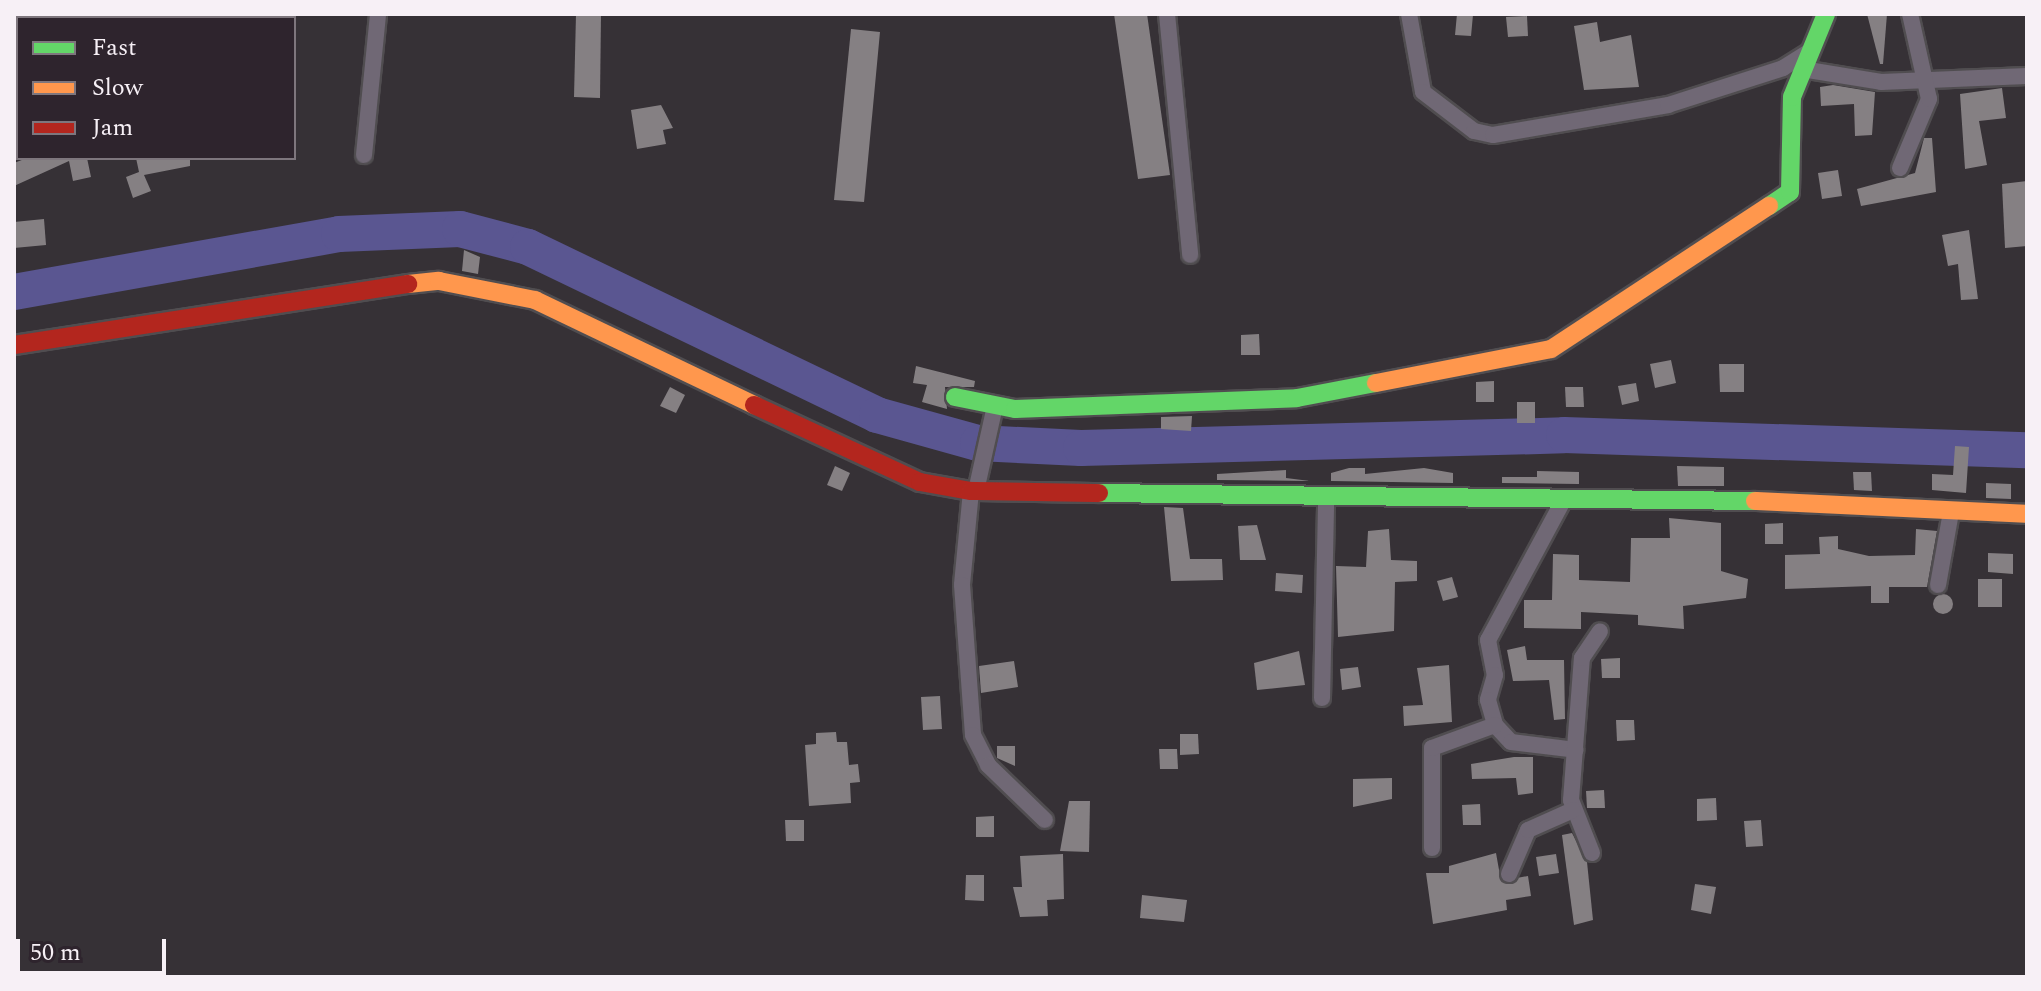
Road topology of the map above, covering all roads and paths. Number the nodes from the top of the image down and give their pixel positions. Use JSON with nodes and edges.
{"nodes":[{"id":1,"x":378,"y":14,"type":"edge"},
{"id":2,"x":1167,"y":14,"type":"edge"},
{"id":3,"x":1409,"y":14,"type":"edge"},
{"id":4,"x":1826,"y":14,"type":"edge"},
{"id":5,"x":1910,"y":14,"type":"edge"},
{"id":6,"x":1806,"y":60,"type":"junction"},
{"id":7,"x":2027,"y":76,"type":"edge"},
{"id":8,"x":1922,"y":81,"type":"junction"},
{"id":9,"x":364,"y":155,"type":"dead end"},
{"id":10,"x":1900,"y":168,"type":"dead end"},
{"id":11,"x":1190,"y":255,"type":"dead end"},
{"id":12,"x":14,"y":345,"type":"edge"},
{"id":13,"x":955,"y":397,"type":"dead end"},
{"id":14,"x":992,"y":415,"type":"junction"},
{"id":15,"x":974,"y":491,"type":"junction"},
{"id":16,"x":1326,"y":500,"type":"junction"},
{"id":17,"x":1563,"y":501,"type":"junction"},
{"id":18,"x":1951,"y":512,"type":"junction"},
{"id":19,"x":2027,"y":514,"type":"edge"},
{"id":20,"x":1938,"y":585,"type":"dead end"},
{"id":21,"x":1600,"y":631,"type":"dead end"},
{"id":22,"x":1322,"y":698,"type":"dead end"},
{"id":23,"x":1495,"y":725,"type":"junction"},
{"id":24,"x":1576,"y":750,"type":"junction"},
{"id":25,"x":1573,"y":810,"type":"junction"},
{"id":26,"x":1045,"y":820,"type":"dead end"},
{"id":27,"x":1432,"y":848,"type":"dead end"},
{"id":28,"x":1592,"y":853,"type":"dead end"},
{"id":29,"x":1509,"y":874,"type":"dead end"}],
"edges":[{"from":1,"to":9,"type":"street"},
{"from":2,"to":11,"type":"street"},
{"from":3,"to":6,"type":"street"},
{"from":4,"to":6,"type":"street"},
{"from":5,"to":8,"type":"street"},
{"from":6,"to":8,"type":"street"},
{"from":6,"to":14,"type":"street"},
{"from":7,"to":8,"type":"street"},
{"from":8,"to":10,"type":"street"},
{"from":12,"to":15,"type":"street"},
{"from":13,"to":14,"type":"street"},
{"from":14,"to":15,"type":"street"},
{"from":15,"to":16,"type":"street"},
{"from":15,"to":26,"type":"street"},
{"from":16,"to":17,"type":"street"},
{"from":16,"to":22,"type":"street"},
{"from":17,"to":18,"type":"street"},
{"from":17,"to":23,"type":"street"},
{"from":18,"to":19,"type":"street"},
{"from":18,"to":20,"type":"street"},
{"from":21,"to":24,"type":"street"},
{"from":23,"to":24,"type":"street"},
{"from":23,"to":27,"type":"street"},
{"from":24,"to":25,"type":"street"},
{"from":25,"to":28,"type":"street"},
{"from":25,"to":29,"type":"street"}]}
